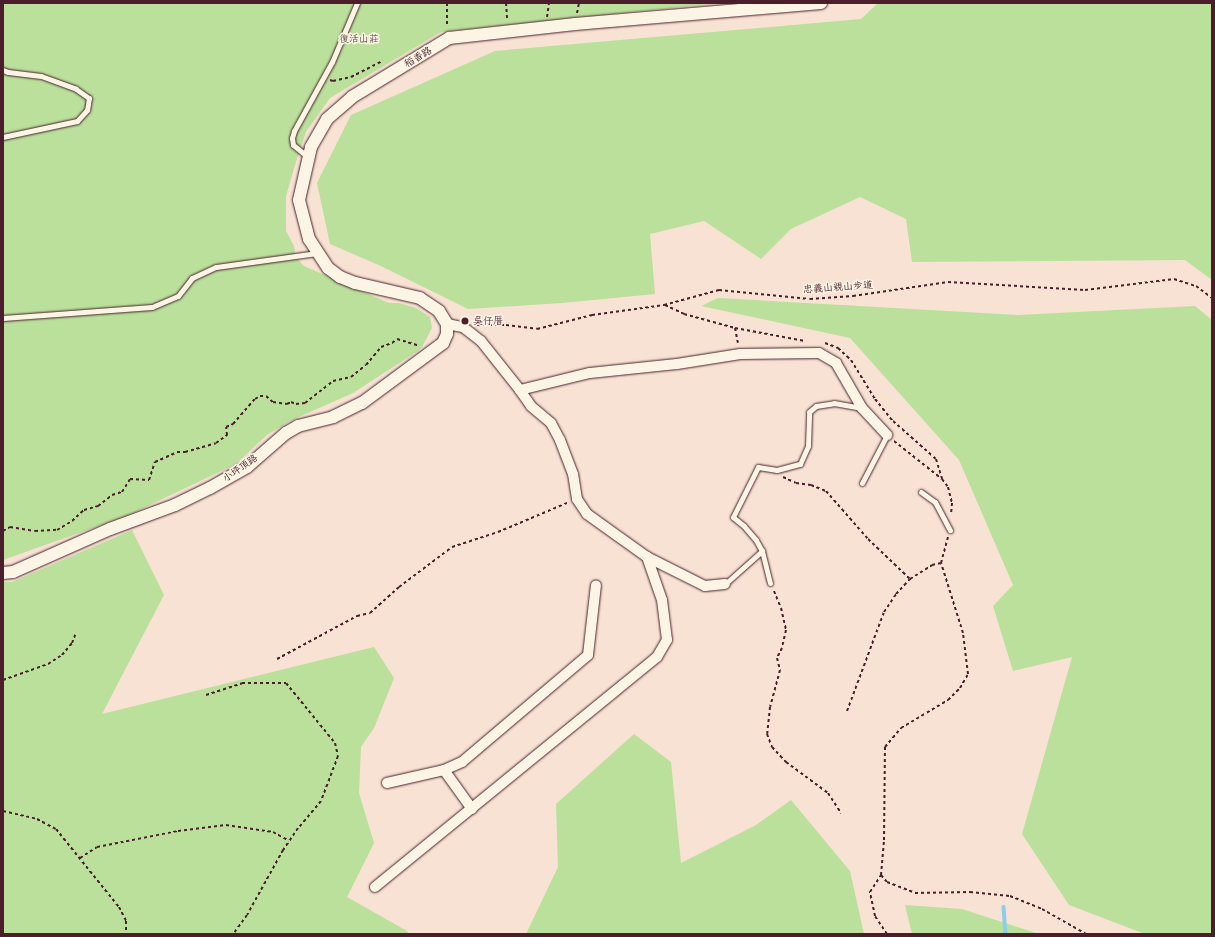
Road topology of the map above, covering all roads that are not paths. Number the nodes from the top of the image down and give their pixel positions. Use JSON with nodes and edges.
{"nodes":[{"id":1,"x":357,"y":3,"type":"edge"},
{"id":2,"x":821,"y":3,"type":"edge"},
{"id":3,"x":3,"y":70,"type":"edge"},
{"id":4,"x":3,"y":137,"type":"edge"},
{"id":5,"x":308,"y":157,"type":"junction"},
{"id":6,"x":317,"y":253,"type":"junction"},
{"id":7,"x":3,"y":318,"type":"edge"},
{"id":8,"x":447,"y":324,"type":"junction"},
{"id":9,"x":520,"y":390,"type":"junction"},
{"id":10,"x":862,"y":408,"type":"junction"},
{"id":11,"x":887,"y":435,"type":"joint"},
{"id":12,"x":862,"y":483,"type":"dead end"},
{"id":13,"x":921,"y":492,"type":"dead end"},
{"id":14,"x":950,"y":530,"type":"road end"},
{"id":15,"x":762,"y":551,"type":"junction"},
{"id":16,"x":647,"y":557,"type":"junction"},
{"id":17,"x":3,"y":573,"type":"edge"},
{"id":18,"x":770,"y":583,"type":"road end"},
{"id":19,"x":725,"y":584,"type":"joint"},
{"id":20,"x":596,"y":585,"type":"dead end"},
{"id":21,"x":444,"y":770,"type":"junction"},
{"id":22,"x":387,"y":783,"type":"dead end"},
{"id":23,"x":472,"y":809,"type":"junction"},
{"id":24,"x":375,"y":887,"type":"dead end"}],
"edges":[{"from":1,"to":5,"type":"lane"},
{"from":2,"to":5,"type":"street","name":"稻香路"},
{"from":3,"to":4,"type":"lane"},
{"from":5,"to":6,"type":"street","name":"稻香路"},
{"from":6,"to":7,"type":"lane"},
{"from":6,"to":8,"type":"street","name":"稻香路"},
{"from":8,"to":9,"type":"street"},
{"from":8,"to":17,"type":"street","name":"小坪頂路"},
{"from":9,"to":10,"type":"street"},
{"from":9,"to":16,"type":"street"},
{"from":10,"to":11,"type":"street"},
{"from":10,"to":15,"type":"lane"},
{"from":11,"to":12,"type":"lane"},
{"from":13,"to":14,"type":"lane"},
{"from":15,"to":18,"type":"lane"},
{"from":15,"to":19,"type":"lane"},
{"from":16,"to":19,"type":"street"},
{"from":16,"to":23,"type":"street"},
{"from":20,"to":21,"type":"street"},
{"from":21,"to":22,"type":"street"},
{"from":21,"to":23,"type":"street"},
{"from":23,"to":24,"type":"street"}]}
